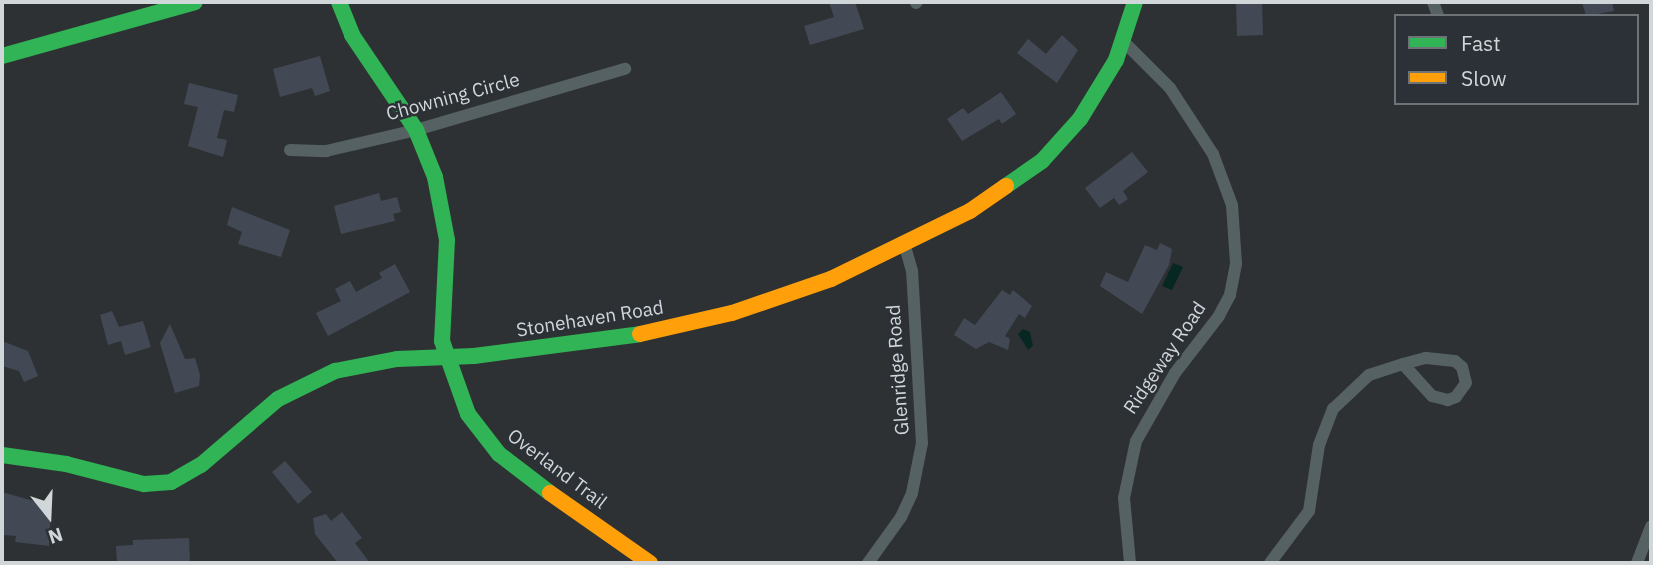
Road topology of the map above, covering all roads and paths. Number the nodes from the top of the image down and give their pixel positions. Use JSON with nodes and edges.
{"nodes":[{"id":1,"x":195,"y":2,"type":"edge"},
{"id":2,"x":339,"y":2,"type":"edge"},
{"id":3,"x":1135,"y":2,"type":"edge"},
{"id":4,"x":1125,"y":43,"type":"junction"},
{"id":5,"x":2,"y":55,"type":"edge"},
{"id":6,"x":625,"y":69,"type":"dead end"},
{"id":7,"x":416,"y":130,"type":"junction"},
{"id":8,"x":290,"y":150,"type":"dead end"},
{"id":9,"x":905,"y":246,"type":"junction"},
{"id":10,"x":447,"y":356,"type":"junction"},
{"id":11,"x":1404,"y":364,"type":"junction"},
{"id":12,"x":2,"y":455,"type":"edge"},
{"id":13,"x":1651,"y":527,"type":"edge"},
{"id":14,"x":650,"y":563,"type":"edge"},
{"id":15,"x":868,"y":563,"type":"edge"},
{"id":16,"x":1130,"y":563,"type":"edge"},
{"id":17,"x":1270,"y":563,"type":"edge"},
{"id":18,"x":1637,"y":563,"type":"edge"}],
"edges":[{"from":1,"to":5,"type":"street"},
{"from":2,"to":7,"type":"street","name":"Overland Trail"},
{"from":3,"to":4,"type":"street"},
{"from":4,"to":9,"type":"street","name":"Stonehaven Road"},
{"from":4,"to":16,"type":"street","name":"Ridgeway Road"},
{"from":6,"to":7,"type":"street","name":"Chowning Circle"},
{"from":7,"to":8,"type":"street","name":"Chowning Circle"},
{"from":7,"to":10,"type":"street","name":"Overland Trail"},
{"from":9,"to":10,"type":"street","name":"Stonehaven Road"},
{"from":9,"to":15,"type":"street","name":"Glenridge Road"},
{"from":10,"to":12,"type":"street","name":"Stonehaven Road"},
{"from":10,"to":14,"type":"street","name":"Overland Trail"},
{"from":11,"to":11,"type":"street"},
{"from":11,"to":17,"type":"street"},
{"from":13,"to":18,"type":"street"}]}
